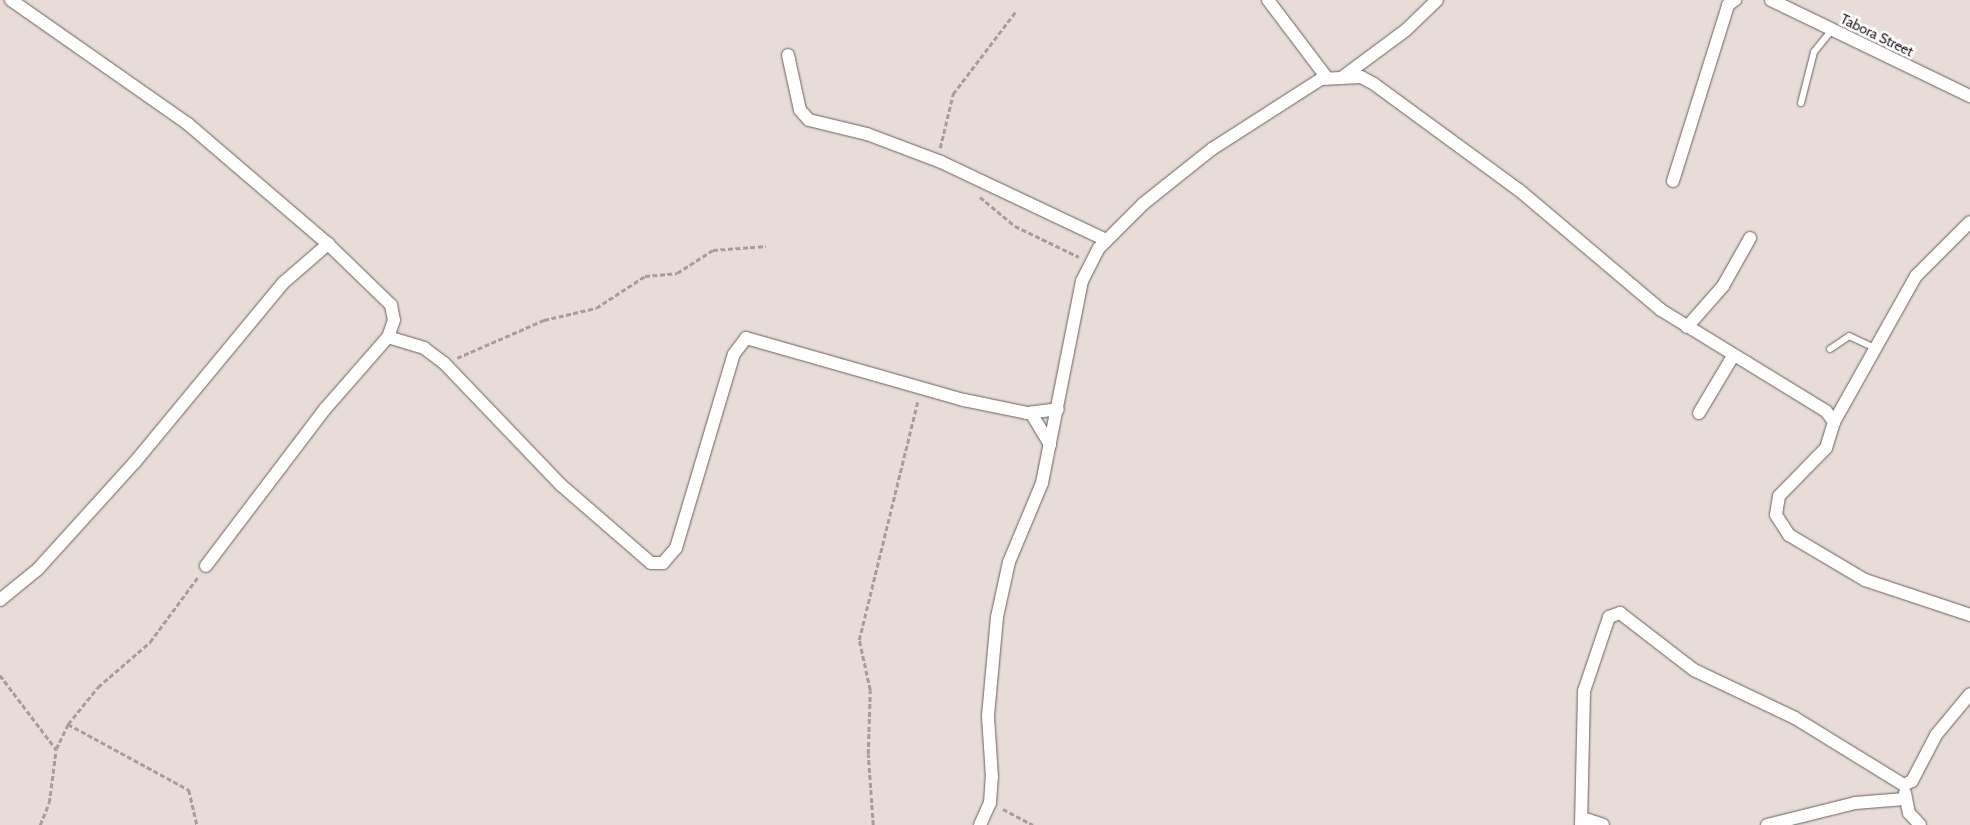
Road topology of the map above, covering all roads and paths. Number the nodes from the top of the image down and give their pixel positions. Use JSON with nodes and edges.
{"nodes":[{"id":1,"x":12,"y":0,"type":"edge"},
{"id":2,"x":1268,"y":0,"type":"edge"},
{"id":3,"x":1437,"y":0,"type":"edge"},
{"id":4,"x":1735,"y":0,"type":"edge"},
{"id":5,"x":1771,"y":0,"type":"edge"},
{"id":6,"x":1016,"y":11,"type":"dead end"},
{"id":7,"x":1832,"y":30,"type":"junction"},
{"id":8,"x":788,"y":55,"type":"dead end"},
{"id":9,"x":1344,"y":76,"type":"junction"},
{"id":10,"x":1328,"y":78,"type":"junction"},
{"id":11,"x":1970,"y":96,"type":"edge"},
{"id":12,"x":1801,"y":103,"type":"dead end"},
{"id":13,"x":941,"y":162,"type":"junction"},
{"id":14,"x":1673,"y":181,"type":"dead end"},
{"id":15,"x":975,"y":192,"type":"dead end"},
{"id":16,"x":1970,"y":222,"type":"edge"},
{"id":17,"x":1750,"y":238,"type":"dead end"},
{"id":18,"x":1106,"y":240,"type":"junction"},
{"id":19,"x":328,"y":244,"type":"junction"},
{"id":20,"x":766,"y":246,"type":"dead end"},
{"id":21,"x":1091,"y":263,"type":"junction"},
{"id":22,"x":1687,"y":327,"type":"junction"},
{"id":23,"x":388,"y":337,"type":"junction"},
{"id":24,"x":1830,"y":348,"type":"dead end"},
{"id":25,"x":1878,"y":350,"type":"junction"},
{"id":26,"x":1733,"y":356,"type":"junction"},
{"id":27,"x":444,"y":363,"type":"junction"},
{"id":28,"x":922,"y":386,"type":"junction"},
{"id":29,"x":1058,"y":409,"type":"junction"},
{"id":30,"x":1031,"y":413,"type":"junction"},
{"id":31,"x":1699,"y":413,"type":"dead end"},
{"id":32,"x":1834,"y":422,"type":"junction"},
{"id":33,"x":1050,"y":445,"type":"junction"},
{"id":34,"x":206,"y":566,"type":"joint"},
{"id":35,"x":0,"y":600,"type":"edge"},
{"id":36,"x":1970,"y":615,"type":"edge"},
{"id":37,"x":0,"y":675,"type":"edge"},
{"id":38,"x":1970,"y":694,"type":"edge"},
{"id":39,"x":68,"y":724,"type":"junction"},
{"id":40,"x":56,"y":749,"type":"junction"},
{"id":41,"x":1904,"y":785,"type":"junction"},
{"id":42,"x":1906,"y":799,"type":"junction"},
{"id":43,"x":990,"y":803,"type":"junction"},
{"id":44,"x":1581,"y":821,"type":"edge"},
{"id":45,"x":40,"y":825,"type":"edge"},
{"id":46,"x":197,"y":825,"type":"edge"},
{"id":47,"x":874,"y":825,"type":"edge"},
{"id":48,"x":980,"y":825,"type":"edge"},
{"id":49,"x":1033,"y":825,"type":"edge"},
{"id":50,"x":1603,"y":825,"type":"edge"},
{"id":51,"x":1767,"y":825,"type":"edge"},
{"id":52,"x":1920,"y":825,"type":"edge"}],
"edges":[{"from":1,"to":19,"type":"street"},
{"from":2,"to":10,"type":"street"},
{"from":3,"to":9,"type":"street"},
{"from":4,"to":14,"type":"street"},
{"from":5,"to":7,"type":"street","name":"Tabora Street"},
{"from":6,"to":13,"type":"path"},
{"from":7,"to":11,"type":"street","name":"Tabora Street"},
{"from":7,"to":12,"type":"lane"},
{"from":8,"to":13,"type":"street"},
{"from":9,"to":10,"type":"street"},
{"from":9,"to":22,"type":"street"},
{"from":10,"to":18,"type":"street"},
{"from":13,"to":18,"type":"street"},
{"from":15,"to":21,"type":"path"},
{"from":16,"to":25,"type":"street"},
{"from":17,"to":22,"type":"street"},
{"from":18,"to":21,"type":"street"},
{"from":19,"to":23,"type":"street"},
{"from":19,"to":35,"type":"street"},
{"from":20,"to":27,"type":"path"},
{"from":21,"to":29,"type":"street"},
{"from":22,"to":26,"type":"street"},
{"from":23,"to":27,"type":"street"},
{"from":23,"to":34,"type":"street"},
{"from":24,"to":25,"type":"lane"},
{"from":25,"to":32,"type":"street"},
{"from":26,"to":31,"type":"street"},
{"from":26,"to":32,"type":"street"},
{"from":27,"to":28,"type":"street"},
{"from":28,"to":30,"type":"street"},
{"from":28,"to":47,"type":"path"},
{"from":29,"to":30,"type":"street"},
{"from":29,"to":33,"type":"street"},
{"from":30,"to":33,"type":"street"},
{"from":32,"to":36,"type":"street"},
{"from":33,"to":43,"type":"street"},
{"from":34,"to":39,"type":"path"},
{"from":37,"to":40,"type":"path"},
{"from":38,"to":41,"type":"street"},
{"from":39,"to":40,"type":"path"},
{"from":39,"to":46,"type":"path"},
{"from":40,"to":45,"type":"path"},
{"from":41,"to":42,"type":"street"},
{"from":41,"to":44,"type":"street"},
{"from":42,"to":51,"type":"street"},
{"from":42,"to":52,"type":"street"},
{"from":43,"to":48,"type":"street"},
{"from":43,"to":49,"type":"path"},
{"from":44,"to":50,"type":"street"}]}
